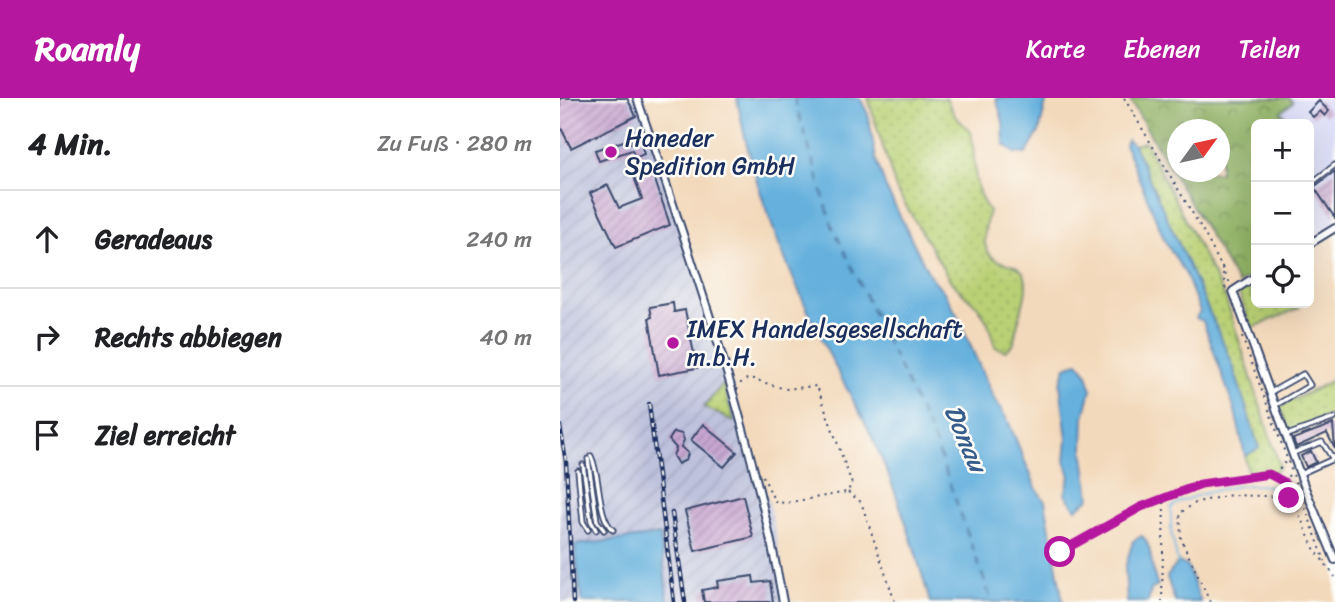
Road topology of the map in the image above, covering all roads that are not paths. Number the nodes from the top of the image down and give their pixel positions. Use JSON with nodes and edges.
{"nodes":[{"id":1,"x":637,"y":98,"type":"edge"},
{"id":2,"x":1335,"y":165,"type":"edge"},
{"id":3,"x":1314,"y":182,"type":"edge"},
{"id":4,"x":1335,"y":228,"type":"edge"},
{"id":5,"x":1314,"y":241,"type":"edge"},
{"id":6,"x":1251,"y":279,"type":"edge"},
{"id":7,"x":1271,"y":392,"type":"junction"},
{"id":8,"x":1276,"y":405,"type":"junction"},
{"id":9,"x":1335,"y":418,"type":"edge"},
{"id":10,"x":1287,"y":435,"type":"junction"},
{"id":11,"x":1293,"y":453,"type":"junction"},
{"id":12,"x":1334,"y":459,"type":"edge"},
{"id":13,"x":583,"y":465,"type":"dead end"},
{"id":14,"x":578,"y":471,"type":"dead end"},
{"id":15,"x":1300,"y":474,"type":"junction"},
{"id":16,"x":588,"y":530,"type":"dead end"},
{"id":17,"x":596,"y":530,"type":"dead end"},
{"id":18,"x":604,"y":530,"type":"dead end"},
{"id":19,"x":612,"y":530,"type":"dead end"},
{"id":20,"x":1334,"y":557,"type":"edge"},
{"id":21,"x":783,"y":602,"type":"edge"}],
"edges":[{"from":1,"to":21,"type":"street"},
{"from":2,"to":3,"type":"lane"},
{"from":4,"to":5,"type":"street"},
{"from":6,"to":7,"type":"street"},
{"from":7,"to":8,"type":"street"},
{"from":7,"to":8,"type":"lane"},
{"from":8,"to":10,"type":"street"},
{"from":9,"to":10,"type":"lane"},
{"from":10,"to":11,"type":"street"},
{"from":11,"to":12,"type":"lane"},
{"from":11,"to":15,"type":"street"},
{"from":12,"to":15,"type":"lane"},
{"from":13,"to":17,"type":"lane"},
{"from":14,"to":16,"type":"lane"},
{"from":15,"to":20,"type":"street"},
{"from":18,"to":19,"type":"lane"}]}
